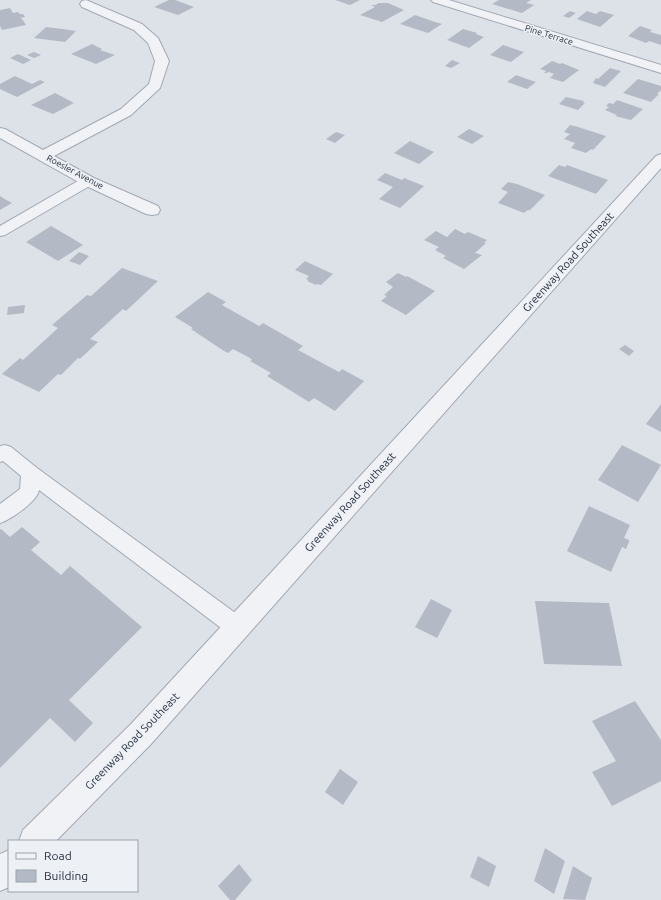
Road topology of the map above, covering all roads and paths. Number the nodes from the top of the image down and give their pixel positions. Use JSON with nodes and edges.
{"nodes":[{"id":1,"x":437,"y":0,"type":"edge"},
{"id":2,"x":453,"y":2,"type":"edge"},
{"id":3,"x":86,"y":4,"type":"dead end"},
{"id":4,"x":661,"y":69,"type":"edge"},
{"id":5,"x":0,"y":132,"type":"edge"},
{"id":6,"x":44,"y":155,"type":"junction"},
{"id":7,"x":661,"y":159,"type":"edge"},
{"id":8,"x":88,"y":180,"type":"junction"},
{"id":9,"x":152,"y":210,"type":"dead end"},
{"id":10,"x":0,"y":232,"type":"edge"},
{"id":11,"x":0,"y":456,"type":"edge"},
{"id":12,"x":30,"y":474,"type":"junction"},
{"id":13,"x":0,"y":515,"type":"edge"},
{"id":14,"x":237,"y":627,"type":"junction"},
{"id":15,"x":35,"y":840,"type":"edge"},
{"id":16,"x":8,"y":867,"type":"edge"},
{"id":17,"x":0,"y":875,"type":"edge"}],
"edges":[{"from":1,"to":2,"type":"street","name":"Pine Terrace"},
{"from":2,"to":4,"type":"street","name":"Pine Terrace"},
{"from":3,"to":6,"type":"street"},
{"from":5,"to":6,"type":"street","name":"Roesler Avenue"},
{"from":6,"to":8,"type":"street","name":"Roesler Avenue"},
{"from":7,"to":14,"type":"street","name":"Greenway Road Southeast"},
{"from":8,"to":9,"type":"street","name":"Roesler Avenue"},
{"from":8,"to":10,"type":"lane"},
{"from":11,"to":12,"type":"lane"},
{"from":12,"to":13,"type":"lane"},
{"from":12,"to":14,"type":"lane"},
{"from":14,"to":15,"type":"street","name":"Greenway Road Southeast"},
{"from":16,"to":17,"type":"street"}]}
